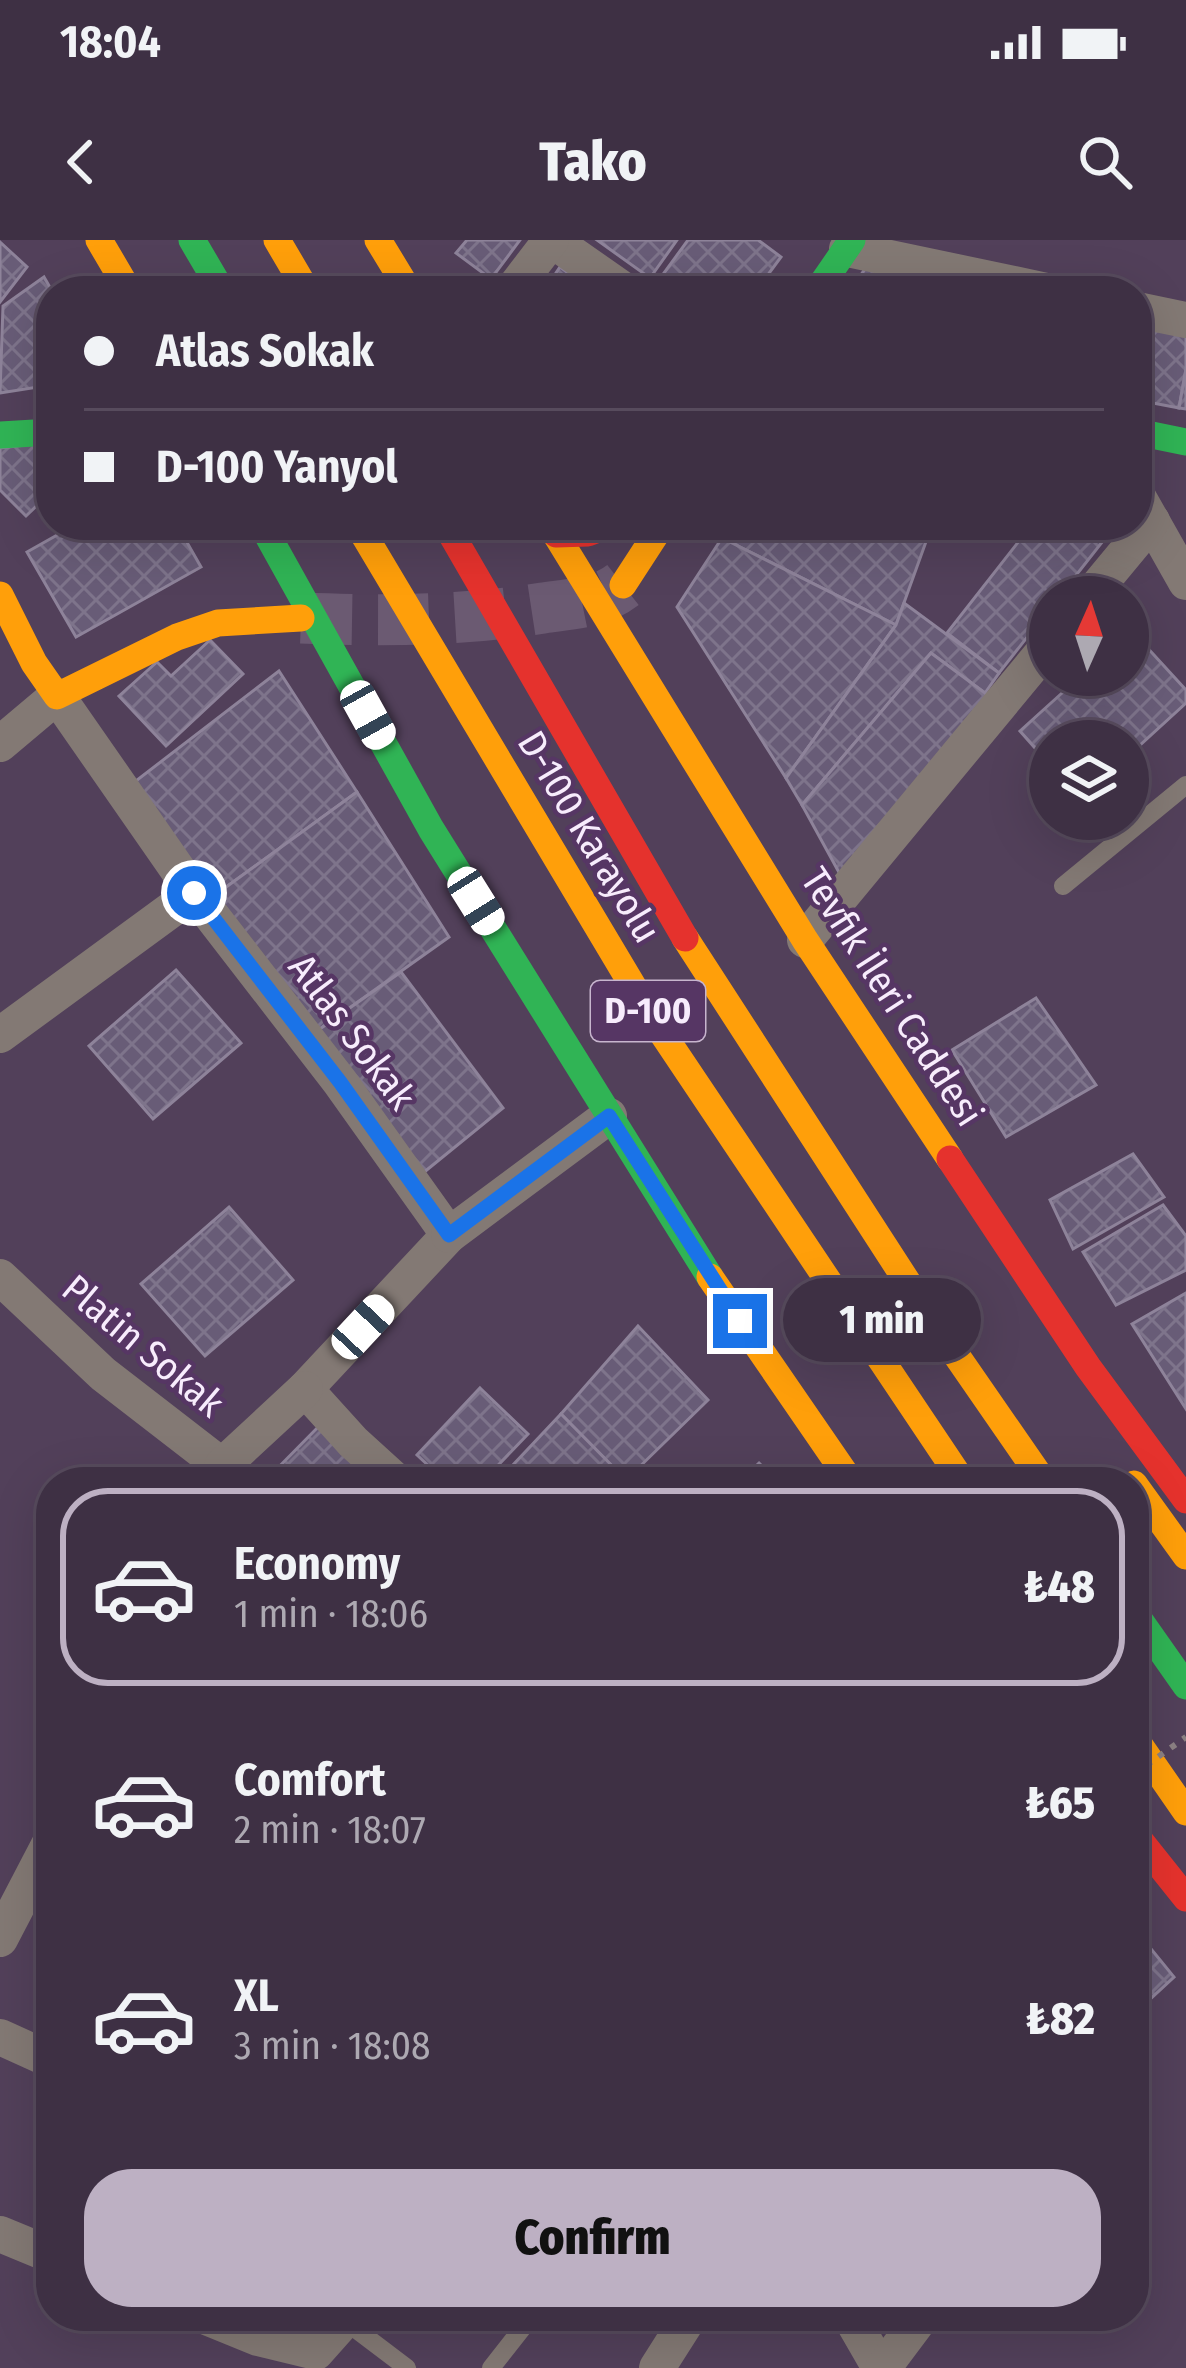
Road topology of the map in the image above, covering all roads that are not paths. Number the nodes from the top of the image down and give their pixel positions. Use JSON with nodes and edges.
{"nodes":[{"id":1,"x":99,"y":240,"type":"edge"},
{"id":2,"x":192,"y":240,"type":"edge"},
{"id":3,"x":277,"y":240,"type":"edge"},
{"id":4,"x":378,"y":240,"type":"edge"},
{"id":5,"x":552,"y":240,"type":"edge"},
{"id":6,"x":849,"y":244,"type":"edge"},
{"id":7,"x":120,"y":276,"type":"edge"},
{"id":8,"x":213,"y":276,"type":"edge"},
{"id":9,"x":298,"y":276,"type":"edge"},
{"id":10,"x":400,"y":276,"type":"edge"},
{"id":11,"x":524,"y":276,"type":"edge"},
{"id":12,"x":604,"y":276,"type":"edge"},
{"id":13,"x":827,"y":276,"type":"edge"},
{"id":14,"x":984,"y":276,"type":"edge"},
{"id":15,"x":1152,"y":313,"type":"edge"},
{"id":16,"x":1186,"y":320,"type":"edge"},
{"id":17,"x":36,"y":434,"type":"edge"},
{"id":18,"x":0,"y":435,"type":"edge"},
{"id":19,"x":1152,"y":522,"type":"edge"},
{"id":20,"x":270,"y":540,"type":"edge"},
{"id":21,"x":367,"y":540,"type":"edge"},
{"id":22,"x":455,"y":540,"type":"edge"},
{"id":23,"x":559,"y":540,"type":"edge"},
{"id":24,"x":652,"y":540,"type":"edge"},
{"id":25,"x":1124,"y":540,"type":"edge"},
{"id":26,"x":1102,"y":576,"type":"edge"},
{"id":27,"x":1186,"y":582,"type":"edge"},
{"id":28,"x":622,"y":585,"type":"tunnel mouth"},
{"id":29,"x":0,"y":595,"type":"edge"},
{"id":30,"x":301,"y":617,"type":"tunnel mouth"},
{"id":31,"x":0,"y":638,"type":"edge"},
{"id":32,"x":34,"y":663,"type":"junction"},
{"id":33,"x":1029,"y":669,"type":"edge"},
{"id":34,"x":57,"y":696,"type":"junction"},
{"id":35,"x":0,"y":744,"type":"edge"},
{"id":36,"x":1186,"y":784,"type":"edge"},
{"id":37,"x":1063,"y":886,"type":"dead end"},
{"id":38,"x":194,"y":893,"type":"junction"},
{"id":39,"x":805,"y":940,"type":"junction"},
{"id":40,"x":0,"y":1035,"type":"edge"},
{"id":41,"x":609,"y":1116,"type":"junction"},
{"id":42,"x":449,"y":1235,"type":"junction"},
{"id":43,"x":0,"y":1277,"type":"edge"},
{"id":44,"x":305,"y":1389,"type":"junction"},
{"id":45,"x":215,"y":1467,"type":"edge"},
{"id":46,"x":230,"y":1467,"type":"edge"},
{"id":47,"x":381,"y":1467,"type":"edge"},
{"id":48,"x":840,"y":1467,"type":"edge"},
{"id":49,"x":953,"y":1467,"type":"edge"},
{"id":50,"x":1034,"y":1467,"type":"edge"},
{"id":51,"x":1186,"y":1500,"type":"edge"},
{"id":52,"x":1149,"y":1506,"type":"edge"},
{"id":53,"x":1186,"y":1556,"type":"edge"},
{"id":54,"x":1149,"y":1633,"type":"edge"},
{"id":55,"x":1186,"y":1686,"type":"edge"},
{"id":56,"x":1149,"y":1759,"type":"edge"},
{"id":57,"x":1186,"y":1812,"type":"edge"},
{"id":58,"x":1149,"y":1852,"type":"edge"},
{"id":59,"x":36,"y":1874,"type":"edge"},
{"id":60,"x":1186,"y":1898,"type":"edge"},
{"id":61,"x":0,"y":1939,"type":"edge"},
{"id":62,"x":0,"y":2037,"type":"edge"},
{"id":63,"x":36,"y":2053,"type":"edge"},
{"id":64,"x":0,"y":2234,"type":"edge"},
{"id":65,"x":36,"y":2248,"type":"edge"},
{"id":66,"x":241,"y":2331,"type":"edge"},
{"id":67,"x":336,"y":2331,"type":"edge"},
{"id":68,"x":361,"y":2331,"type":"edge"},
{"id":69,"x":520,"y":2331,"type":"edge"},
{"id":70,"x":680,"y":2331,"type":"edge"},
{"id":71,"x":859,"y":2331,"type":"edge"},
{"id":72,"x":910,"y":2331,"type":"edge"},
{"id":73,"x":406,"y":2368,"type":"edge"},
{"id":74,"x":491,"y":2368,"type":"edge"},
{"id":75,"x":657,"y":2368,"type":"edge"},
{"id":76,"x":882,"y":2368,"type":"edge"}],
"edges":[{"from":1,"to":7,"type":"main road"},
{"from":2,"to":8,"type":"main road"},
{"from":3,"to":9,"type":"main road"},
{"from":4,"to":10,"type":"main road"},
{"from":5,"to":11,"type":"street"},
{"from":5,"to":12,"type":"street"},
{"from":6,"to":13,"type":"main road"},
{"from":6,"to":14,"type":"street"},
{"from":15,"to":16,"type":"street"},
{"from":17,"to":18,"type":"main road"},
{"from":19,"to":27,"type":"street"},
{"from":20,"to":41,"type":"main road"},
{"from":21,"to":49,"type":"main road","name":"D-100 Karayolu","number":"D-100"},
{"from":22,"to":50,"type":"main road","name":"D-100 Karayolu","number":"D-100"},
{"from":23,"to":39,"type":"main road","name":"Tevfik İleri Caddesi"},
{"from":24,"to":28,"type":"main road"},
{"from":25,"to":26,"type":"street"},
{"from":29,"to":32,"type":"main road","name":"Atlas Sokak"},
{"from":30,"to":34,"type":"main road"},
{"from":31,"to":32,"type":"street"},
{"from":32,"to":34,"type":"main road","name":"Atlas Sokak"},
{"from":33,"to":39,"type":"street"},
{"from":34,"to":35,"type":"street"},
{"from":34,"to":38,"type":"street","name":"Atlas Sokak"},
{"from":36,"to":37,"type":"lane"},
{"from":38,"to":40,"type":"street"},
{"from":38,"to":42,"type":"street","name":"Atlas Sokak"},
{"from":39,"to":51,"type":"main road","name":"Tevfik İleri Caddesi"},
{"from":41,"to":42,"type":"street"},
{"from":41,"to":48,"type":"main road"},
{"from":42,"to":44,"type":"street"},
{"from":43,"to":45,"type":"street","name":"Platin Sokak"},
{"from":44,"to":46,"type":"street"},
{"from":44,"to":47,"type":"street"},
{"from":52,"to":53,"type":"main road"},
{"from":54,"to":55,"type":"main road"},
{"from":56,"to":57,"type":"main road"},
{"from":58,"to":60,"type":"main road"},
{"from":59,"to":61,"type":"street"},
{"from":62,"to":63,"type":"street"},
{"from":64,"to":65,"type":"street"},
{"from":66,"to":67,"type":"street"},
{"from":68,"to":73,"type":"lane"},
{"from":69,"to":74,"type":"lane"},
{"from":70,"to":75,"type":"street"},
{"from":71,"to":76,"type":"street"},
{"from":72,"to":76,"type":"street"}]}
